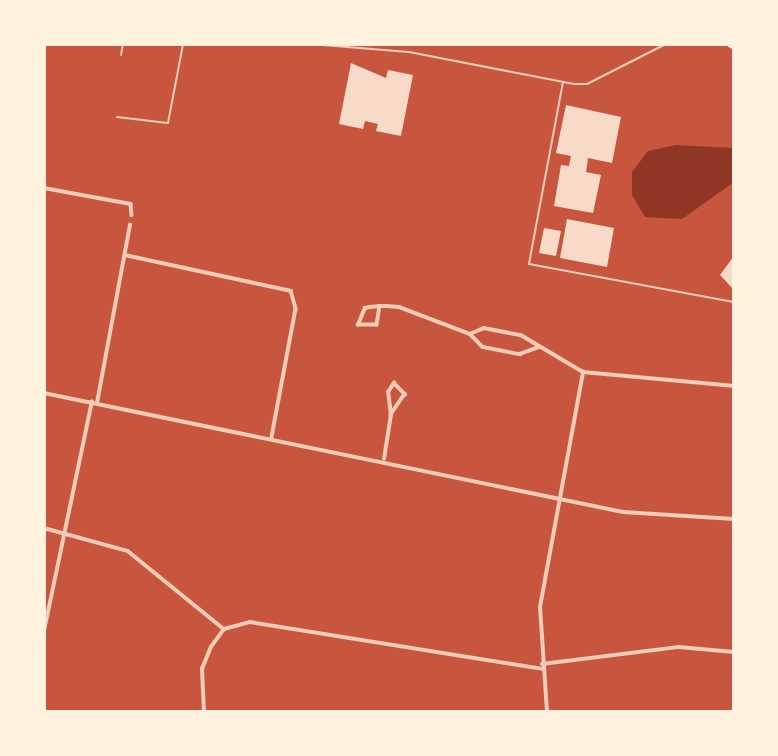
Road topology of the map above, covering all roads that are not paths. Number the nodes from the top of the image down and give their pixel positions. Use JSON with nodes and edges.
{"nodes":[{"id":1,"x":123,"y":44,"type":"edge"},
{"id":2,"x":183,"y":44,"type":"edge"},
{"id":3,"x":310,"y":44,"type":"edge"},
{"id":4,"x":666,"y":44,"type":"edge"},
{"id":5,"x":729,"y":44,"type":"edge"},
{"id":6,"x":734,"y":47,"type":"edge"},
{"id":7,"x":121,"y":55,"type":"dead end"},
{"id":8,"x":563,"y":82,"type":"junction"},
{"id":9,"x":117,"y":117,"type":"dead end"},
{"id":10,"x":44,"y":188,"type":"edge"},
{"id":11,"x":132,"y":215,"type":"dead end"},
{"id":12,"x":130,"y":225,"type":"dead end"},
{"id":13,"x":125,"y":255,"type":"junction"},
{"id":14,"x":734,"y":302,"type":"edge"},
{"id":15,"x":380,"y":306,"type":"junction"},
{"id":16,"x":470,"y":334,"type":"junction"},
{"id":17,"x":539,"y":347,"type":"junction"},
{"id":18,"x":583,"y":372,"type":"junction"},
{"id":19,"x":734,"y":386,"type":"edge"},
{"id":20,"x":44,"y":393,"type":"edge"},
{"id":21,"x":94,"y":403,"type":"junction"},
{"id":22,"x":391,"y":415,"type":"junction"},
{"id":23,"x":272,"y":437,"type":"junction"},
{"id":24,"x":384,"y":459,"type":"junction"},
{"id":25,"x":560,"y":496,"type":"junction"},
{"id":26,"x":734,"y":519,"type":"edge"},
{"id":27,"x":44,"y":528,"type":"edge"},
{"id":28,"x":65,"y":532,"type":"junction"},
{"id":29,"x":224,"y":629,"type":"junction"},
{"id":30,"x":44,"y":631,"type":"edge"},
{"id":31,"x":734,"y":652,"type":"edge"},
{"id":32,"x":542,"y":664,"type":"junction"},
{"id":33,"x":542,"y":669,"type":"junction"},
{"id":34,"x":204,"y":712,"type":"edge"},
{"id":35,"x":547,"y":712,"type":"edge"}],
"edges":[{"from":1,"to":7,"type":"lane"},
{"from":2,"to":9,"type":"lane"},
{"from":3,"to":8,"type":"lane"},
{"from":4,"to":8,"type":"lane"},
{"from":5,"to":6,"type":"main road"},
{"from":8,"to":14,"type":"lane"},
{"from":10,"to":11,"type":"street"},
{"from":12,"to":13,"type":"street"},
{"from":13,"to":21,"type":"street"},
{"from":13,"to":23,"type":"street"},
{"from":15,"to":15,"type":"street"},
{"from":15,"to":16,"type":"street"},
{"from":16,"to":17,"type":"street"},
{"from":16,"to":17,"type":"street"},
{"from":17,"to":18,"type":"street"},
{"from":18,"to":19,"type":"street"},
{"from":18,"to":25,"type":"street"},
{"from":20,"to":21,"type":"street"},
{"from":21,"to":23,"type":"street"},
{"from":21,"to":28,"type":"street"},
{"from":22,"to":22,"type":"street"},
{"from":22,"to":24,"type":"street"},
{"from":23,"to":24,"type":"street"},
{"from":24,"to":25,"type":"street"},
{"from":25,"to":26,"type":"street"},
{"from":25,"to":32,"type":"street"},
{"from":27,"to":28,"type":"street"},
{"from":28,"to":29,"type":"street"},
{"from":28,"to":30,"type":"street"},
{"from":29,"to":33,"type":"street"},
{"from":29,"to":34,"type":"street"},
{"from":31,"to":32,"type":"street"},
{"from":32,"to":33,"type":"street"},
{"from":33,"to":35,"type":"street"}]}
